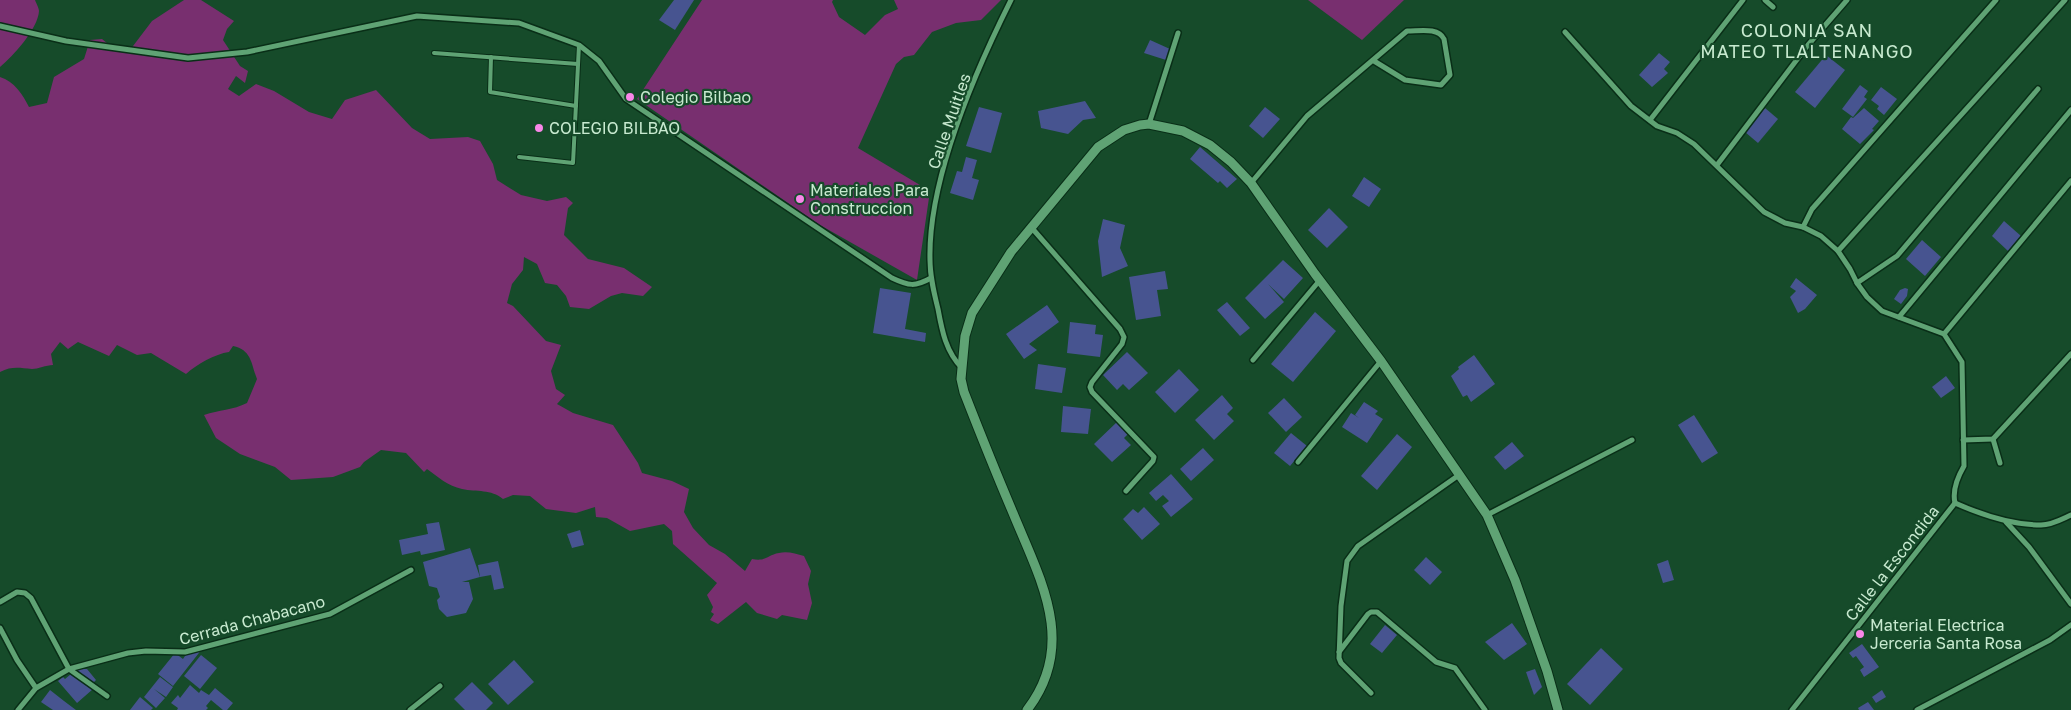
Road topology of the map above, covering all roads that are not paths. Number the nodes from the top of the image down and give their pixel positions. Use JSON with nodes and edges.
{"nodes":[{"id":1,"x":1011,"y":0,"type":"edge"},
{"id":2,"x":1743,"y":0,"type":"edge"},
{"id":3,"x":1765,"y":0,"type":"edge"},
{"id":4,"x":1847,"y":0,"type":"edge"},
{"id":5,"x":1996,"y":0,"type":"edge"},
{"id":6,"x":2065,"y":0,"type":"edge"},
{"id":7,"x":1773,"y":7,"type":"dead end"},
{"id":8,"x":0,"y":26,"type":"edge"},
{"id":9,"x":1565,"y":32,"type":"dead end"},
{"id":10,"x":1178,"y":33,"type":"dead end"},
{"id":11,"x":579,"y":45,"type":"junction"},
{"id":12,"x":434,"y":53,"type":"dead end"},
{"id":13,"x":491,"y":57,"type":"junction"},
{"id":14,"x":1374,"y":61,"type":"junction"},
{"id":15,"x":578,"y":64,"type":"junction"},
{"id":16,"x":2038,"y":89,"type":"dead end"},
{"id":17,"x":576,"y":106,"type":"junction"},
{"id":18,"x":2071,"y":110,"type":"edge"},
{"id":19,"x":1650,"y":120,"type":"junction"},
{"id":20,"x":1149,"y":124,"type":"junction"},
{"id":21,"x":519,"y":157,"type":"dead end"},
{"id":22,"x":1717,"y":165,"type":"junction"},
{"id":23,"x":2071,"y":181,"type":"edge"},
{"id":24,"x":1251,"y":183,"type":"junction"},
{"id":25,"x":1030,"y":226,"type":"junction"},
{"id":26,"x":1803,"y":226,"type":"junction"},
{"id":27,"x":1838,"y":250,"type":"junction"},
{"id":28,"x":931,"y":278,"type":"junction"},
{"id":29,"x":1320,"y":280,"type":"junction"},
{"id":30,"x":1857,"y":283,"type":"junction"},
{"id":31,"x":1899,"y":317,"type":"junction"},
{"id":32,"x":1944,"y":334,"type":"junction"},
{"id":33,"x":2071,"y":354,"type":"edge"},
{"id":34,"x":1253,"y":360,"type":"dead end"},
{"id":35,"x":1381,"y":361,"type":"junction"},
{"id":36,"x":962,"y":368,"type":"junction"},
{"id":37,"x":1632,"y":440,"type":"dead end"},
{"id":38,"x":1963,"y":440,"type":"junction"},
{"id":39,"x":1993,"y":440,"type":"junction"},
{"id":40,"x":1298,"y":462,"type":"dead end"},
{"id":41,"x":2000,"y":463,"type":"dead end"},
{"id":42,"x":1459,"y":475,"type":"junction"},
{"id":43,"x":1126,"y":491,"type":"dead end"},
{"id":44,"x":1955,"y":503,"type":"junction"},
{"id":45,"x":1487,"y":515,"type":"junction"},
{"id":46,"x":2071,"y":516,"type":"edge"},
{"id":47,"x":2006,"y":522,"type":"junction"},
{"id":48,"x":411,"y":570,"type":"dead end"},
{"id":49,"x":0,"y":602,"type":"edge"},
{"id":50,"x":2071,"y":604,"type":"edge"},
{"id":51,"x":2071,"y":625,"type":"edge"},
{"id":52,"x":0,"y":628,"type":"edge"},
{"id":53,"x":1338,"y":652,"type":"junction"},
{"id":54,"x":69,"y":670,"type":"junction"},
{"id":55,"x":440,"y":686,"type":"dead end"},
{"id":56,"x":36,"y":688,"type":"junction"},
{"id":57,"x":1371,"y":693,"type":"dead end"},
{"id":58,"x":107,"y":696,"type":"dead end"},
{"id":59,"x":18,"y":710,"type":"edge"},
{"id":60,"x":410,"y":710,"type":"edge"},
{"id":61,"x":1027,"y":710,"type":"edge"},
{"id":62,"x":1485,"y":710,"type":"edge"},
{"id":63,"x":1558,"y":710,"type":"edge"},
{"id":64,"x":1792,"y":710,"type":"edge"},
{"id":65,"x":1917,"y":710,"type":"edge"}],
"edges":[{"from":1,"to":28,"type":"street","name":"Calle Muitles"},
{"from":2,"to":19,"type":"street"},
{"from":3,"to":7,"type":"street"},
{"from":4,"to":22,"type":"street"},
{"from":5,"to":26,"type":"street"},
{"from":6,"to":27,"type":"street"},
{"from":8,"to":11,"type":"street"},
{"from":9,"to":19,"type":"street"},
{"from":10,"to":20,"type":"street"},
{"from":11,"to":15,"type":"lane"},
{"from":11,"to":28,"type":"street"},
{"from":12,"to":13,"type":"lane"},
{"from":13,"to":15,"type":"lane"},
{"from":13,"to":17,"type":"lane"},
{"from":14,"to":14,"type":"street"},
{"from":14,"to":24,"type":"street"},
{"from":15,"to":17,"type":"lane"},
{"from":16,"to":30,"type":"street"},
{"from":17,"to":21,"type":"lane"},
{"from":18,"to":31,"type":"street"},
{"from":19,"to":22,"type":"street"},
{"from":20,"to":24,"type":"street"},
{"from":20,"to":25,"type":"street"},
{"from":22,"to":26,"type":"street"},
{"from":23,"to":32,"type":"street"},
{"from":24,"to":29,"type":"street"},
{"from":25,"to":36,"type":"street"},
{"from":25,"to":43,"type":"street"},
{"from":26,"to":27,"type":"street"},
{"from":27,"to":30,"type":"street"},
{"from":28,"to":36,"type":"street","name":"Calle Muitles"},
{"from":29,"to":34,"type":"street"},
{"from":29,"to":35,"type":"street"},
{"from":30,"to":31,"type":"street"},
{"from":31,"to":32,"type":"street"},
{"from":32,"to":38,"type":"street"},
{"from":33,"to":39,"type":"street"},
{"from":35,"to":40,"type":"street"},
{"from":35,"to":42,"type":"street"},
{"from":36,"to":61,"type":"street"},
{"from":37,"to":45,"type":"street"},
{"from":38,"to":39,"type":"street"},
{"from":38,"to":44,"type":"street"},
{"from":39,"to":41,"type":"street"},
{"from":42,"to":45,"type":"street"},
{"from":42,"to":53,"type":"street"},
{"from":44,"to":47,"type":"street","name":"Calle la Escondida"},
{"from":44,"to":64,"type":"street","name":"Calle la Escondida"},
{"from":45,"to":63,"type":"street"},
{"from":46,"to":47,"type":"street","name":"Calle la Escondida"},
{"from":47,"to":50,"type":"street"},
{"from":48,"to":54,"type":"street","name":"Cerrada Chabacano"},
{"from":49,"to":54,"type":"street"},
{"from":51,"to":65,"type":"street"},
{"from":52,"to":56,"type":"street"},
{"from":53,"to":57,"type":"street"},
{"from":53,"to":62,"type":"street"},
{"from":54,"to":56,"type":"street","name":"Cerrada Chabacano"},
{"from":54,"to":58,"type":"street"},
{"from":55,"to":60,"type":"street"},
{"from":56,"to":59,"type":"street","name":"Cerrada Chabacano"}]}
